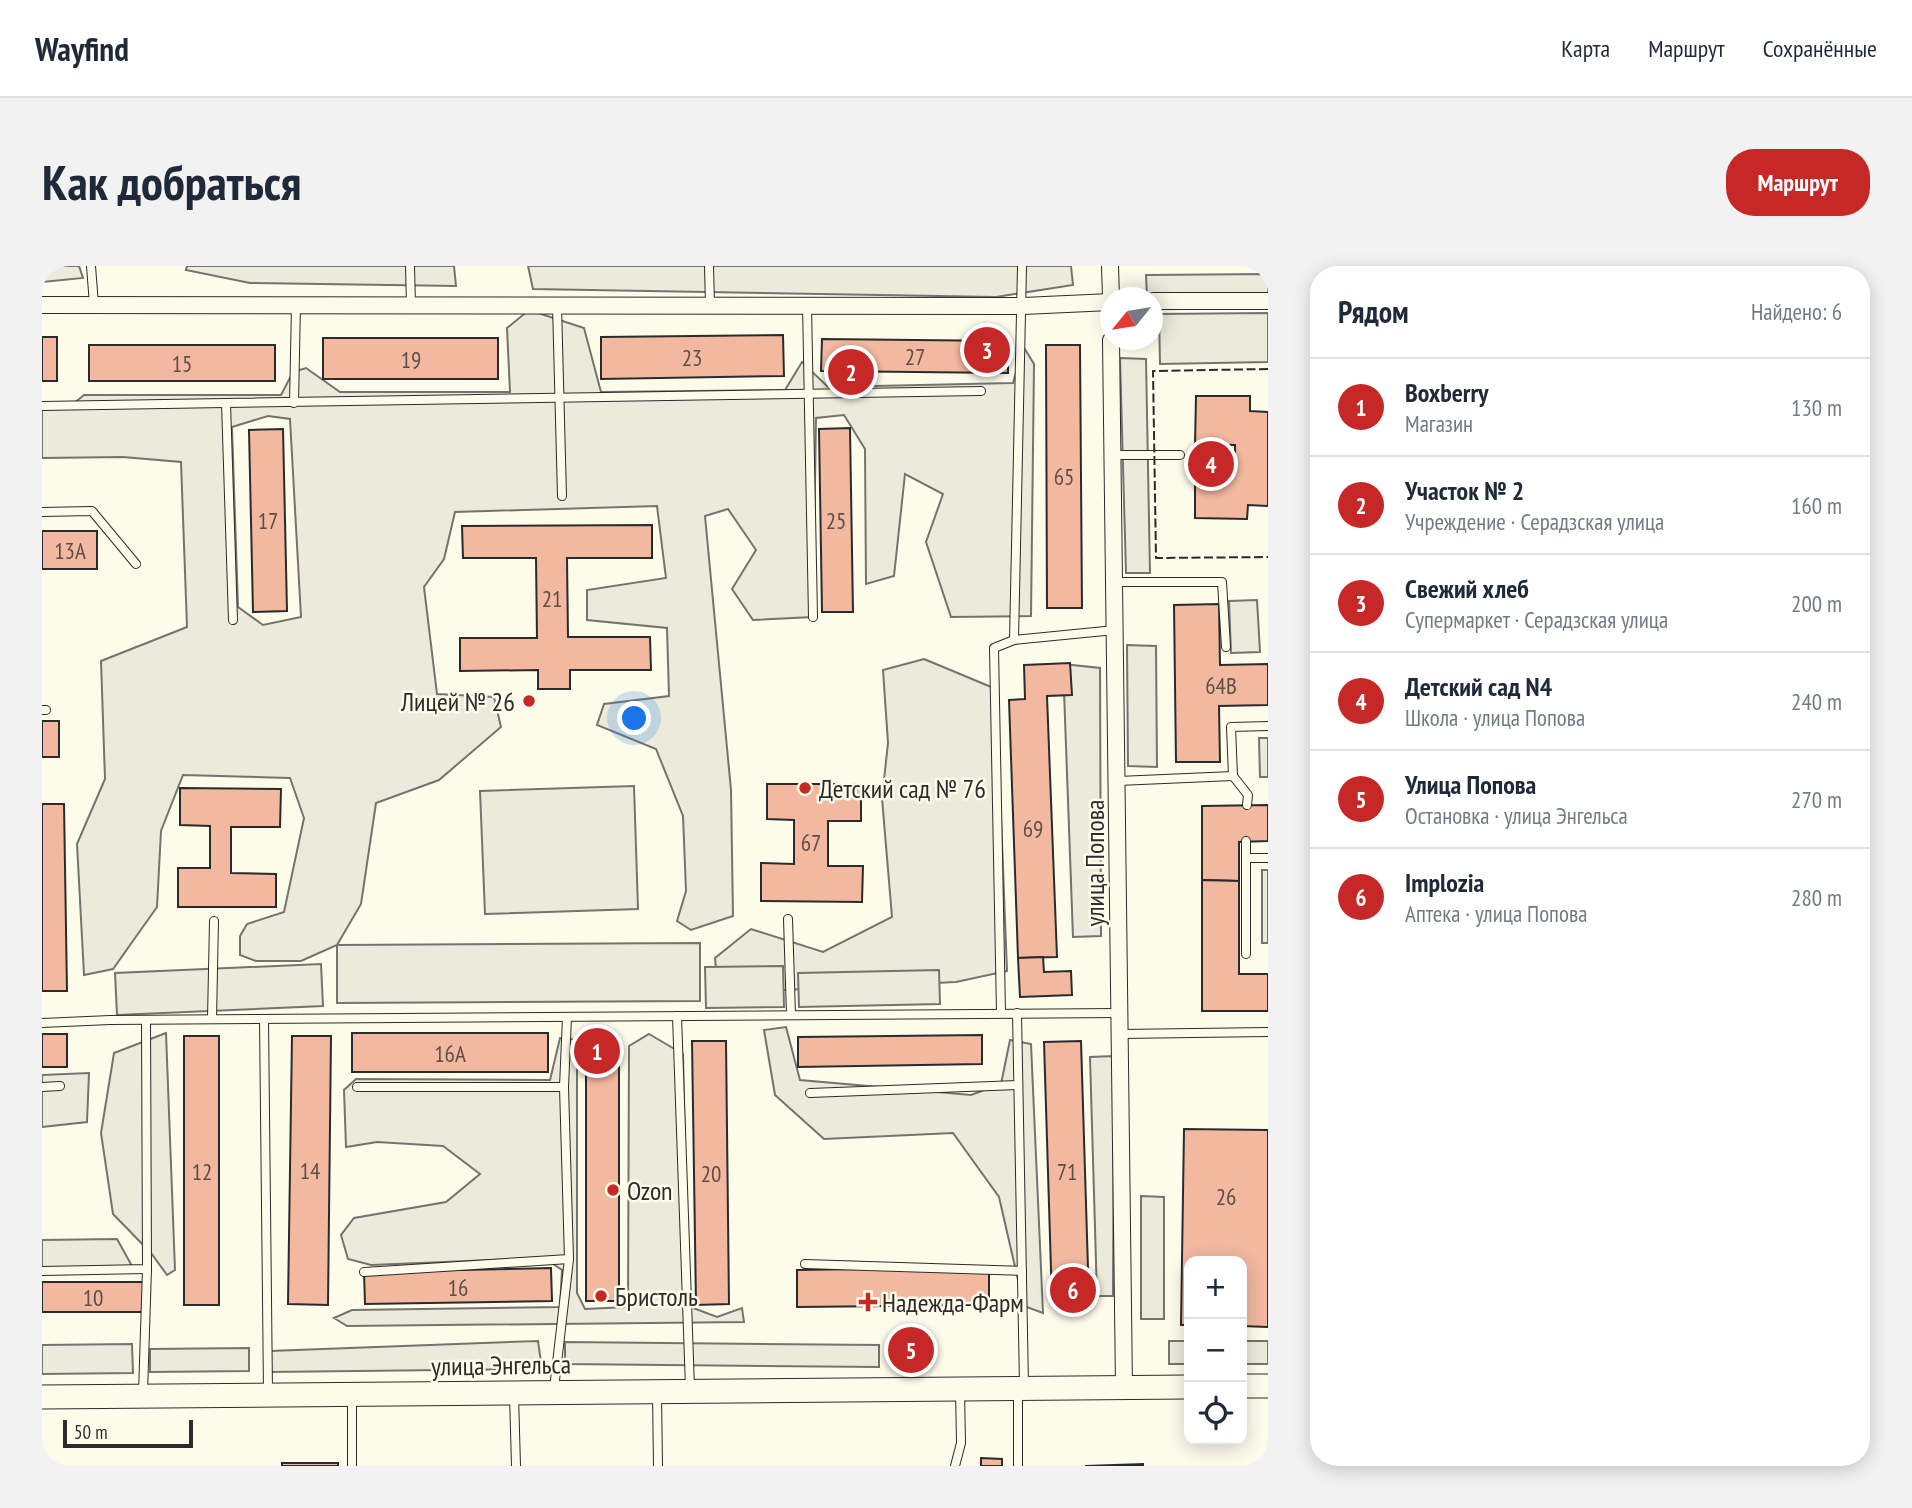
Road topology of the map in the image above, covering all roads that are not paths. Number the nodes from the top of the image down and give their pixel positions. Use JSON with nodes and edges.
{"nodes":[{"id":1,"x":91,"y":266,"type":"edge"},
{"id":2,"x":410,"y":266,"type":"edge"},
{"id":3,"x":709,"y":266,"type":"edge"},
{"id":4,"x":1022,"y":266,"type":"edge"},
{"id":5,"x":1110,"y":266,"type":"edge"},
{"id":6,"x":1111,"y":287,"type":"edge"},
{"id":7,"x":1100,"y":301,"type":"edge"},
{"id":8,"x":1163,"y":301,"type":"edge"},
{"id":9,"x":1268,"y":301,"type":"edge"},
{"id":10,"x":42,"y":305,"type":"edge"},
{"id":11,"x":94,"y":305,"type":"junction"},
{"id":12,"x":296,"y":305,"type":"junction"},
{"id":13,"x":411,"y":305,"type":"junction"},
{"id":14,"x":558,"y":305,"type":"junction"},
{"id":15,"x":710,"y":305,"type":"junction"},
{"id":16,"x":807,"y":305,"type":"junction"},
{"id":17,"x":1023,"y":306,"type":"junction"},
{"id":18,"x":1111,"y":350,"type":"edge"},
{"id":19,"x":981,"y":391,"type":"dead end"},
{"id":20,"x":809,"y":396,"type":"junction"},
{"id":21,"x":559,"y":400,"type":"junction"},
{"id":22,"x":294,"y":403,"type":"junction"},
{"id":23,"x":226,"y":404,"type":"junction"},
{"id":24,"x":42,"y":406,"type":"edge"},
{"id":25,"x":1113,"y":455,"type":"junction"},
{"id":26,"x":1180,"y":455,"type":"dead end"},
{"id":27,"x":562,"y":496,"type":"dead end"},
{"id":28,"x":42,"y":512,"type":"edge"},
{"id":29,"x":136,"y":564,"type":"dead end"},
{"id":30,"x":1114,"y":582,"type":"junction"},
{"id":31,"x":813,"y":617,"type":"dead end"},
{"id":32,"x":233,"y":620,"type":"dead end"},
{"id":33,"x":1115,"y":630,"type":"junction"},
{"id":34,"x":1014,"y":640,"type":"junction"},
{"id":35,"x":1226,"y":647,"type":"dead end"},
{"id":36,"x":1268,"y":726,"type":"edge"},
{"id":37,"x":1233,"y":776,"type":"junction"},
{"id":38,"x":1118,"y":781,"type":"junction"},
{"id":39,"x":1247,"y":805,"type":"dead end"},
{"id":40,"x":1247,"y":841,"type":"dead end"},
{"id":41,"x":1246,"y":858,"type":"junction"},
{"id":42,"x":1268,"y":858,"type":"edge"},
{"id":43,"x":788,"y":919,"type":"dead end"},
{"id":44,"x":214,"y":921,"type":"dead end"},
{"id":45,"x":1247,"y":954,"type":"dead end"},
{"id":46,"x":1001,"y":1013,"type":"junction"},
{"id":47,"x":1017,"y":1013,"type":"junction"},
{"id":48,"x":1119,"y":1013,"type":"junction"},
{"id":49,"x":791,"y":1015,"type":"junction"},
{"id":50,"x":677,"y":1016,"type":"junction"},
{"id":51,"x":567,"y":1017,"type":"junction"},
{"id":52,"x":212,"y":1019,"type":"junction"},
{"id":53,"x":264,"y":1019,"type":"junction"},
{"id":54,"x":146,"y":1020,"type":"junction"},
{"id":55,"x":42,"y":1023,"type":"edge"},
{"id":56,"x":1268,"y":1032,"type":"edge"},
{"id":57,"x":1120,"y":1034,"type":"junction"},
{"id":58,"x":60,"y":1086,"type":"dead end"},
{"id":59,"x":1018,"y":1086,"type":"junction"},
{"id":60,"x":42,"y":1087,"type":"edge"},
{"id":61,"x":357,"y":1087,"type":"dead end"},
{"id":62,"x":564,"y":1087,"type":"junction"},
{"id":63,"x":810,"y":1093,"type":"dead end"},
{"id":64,"x":569,"y":1259,"type":"junction"},
{"id":65,"x":805,"y":1264,"type":"dead end"},
{"id":66,"x":147,"y":1269,"type":"junction"},
{"id":67,"x":42,"y":1271,"type":"edge"},
{"id":68,"x":1022,"y":1271,"type":"junction"},
{"id":69,"x":364,"y":1272,"type":"dead end"},
{"id":70,"x":1247,"y":1386,"type":"edge"},
{"id":71,"x":1268,"y":1386,"type":"edge"},
{"id":72,"x":1124,"y":1387,"type":"junction"},
{"id":73,"x":1184,"y":1387,"type":"edge"},
{"id":74,"x":960,"y":1388,"type":"junction"},
{"id":75,"x":1021,"y":1388,"type":"junction"},
{"id":76,"x":656,"y":1391,"type":"junction"},
{"id":77,"x":690,"y":1391,"type":"junction"},
{"id":78,"x":514,"y":1392,"type":"junction"},
{"id":79,"x":553,"y":1392,"type":"junction"},
{"id":80,"x":352,"y":1394,"type":"junction"},
{"id":81,"x":268,"y":1395,"type":"junction"},
{"id":82,"x":143,"y":1396,"type":"junction"},
{"id":83,"x":42,"y":1397,"type":"edge"},
{"id":84,"x":352,"y":1466,"type":"edge"},
{"id":85,"x":516,"y":1466,"type":"edge"},
{"id":86,"x":658,"y":1466,"type":"edge"},
{"id":87,"x":955,"y":1466,"type":"edge"},
{"id":88,"x":1018,"y":1466,"type":"edge"}],
"edges":[{"from":1,"to":11,"type":"lane"},
{"from":2,"to":13,"type":"lane"},
{"from":3,"to":15,"type":"lane"},
{"from":4,"to":17,"type":"lane"},
{"from":5,"to":6,"type":"street"},
{"from":7,"to":17,"type":"street"},
{"from":8,"to":9,"type":"street"},
{"from":10,"to":11,"type":"street"},
{"from":11,"to":12,"type":"street"},
{"from":12,"to":13,"type":"street"},
{"from":12,"to":22,"type":"lane"},
{"from":13,"to":14,"type":"street"},
{"from":14,"to":15,"type":"street"},
{"from":14,"to":21,"type":"lane"},
{"from":15,"to":16,"type":"street"},
{"from":16,"to":17,"type":"street"},
{"from":16,"to":20,"type":"lane"},
{"from":17,"to":34,"type":"lane"},
{"from":18,"to":25,"type":"street","name":"улица Попова"},
{"from":19,"to":20,"type":"lane"},
{"from":20,"to":21,"type":"lane"},
{"from":20,"to":31,"type":"lane"},
{"from":21,"to":22,"type":"lane"},
{"from":21,"to":27,"type":"lane"},
{"from":22,"to":23,"type":"lane"},
{"from":23,"to":24,"type":"lane"},
{"from":23,"to":32,"type":"lane"},
{"from":25,"to":26,"type":"lane"},
{"from":25,"to":30,"type":"street","name":"улица Попова"},
{"from":28,"to":29,"type":"lane"},
{"from":30,"to":33,"type":"street","name":"улица Попова"},
{"from":30,"to":35,"type":"lane"},
{"from":33,"to":34,"type":"lane"},
{"from":33,"to":38,"type":"street","name":"улица Попова"},
{"from":34,"to":46,"type":"lane"},
{"from":36,"to":37,"type":"lane"},
{"from":37,"to":38,"type":"lane"},
{"from":37,"to":39,"type":"lane"},
{"from":38,"to":48,"type":"street","name":"улица Попова"},
{"from":40,"to":41,"type":"lane"},
{"from":41,"to":42,"type":"lane"},
{"from":41,"to":45,"type":"lane"},
{"from":43,"to":49,"type":"lane"},
{"from":44,"to":52,"type":"lane"},
{"from":46,"to":47,"type":"lane"},
{"from":46,"to":49,"type":"lane"},
{"from":47,"to":48,"type":"lane"},
{"from":47,"to":59,"type":"lane"},
{"from":48,"to":57,"type":"street","name":"улица Попова"},
{"from":49,"to":50,"type":"lane"},
{"from":50,"to":51,"type":"lane"},
{"from":50,"to":77,"type":"lane"},
{"from":51,"to":53,"type":"lane"},
{"from":51,"to":62,"type":"lane"},
{"from":52,"to":53,"type":"lane"},
{"from":52,"to":54,"type":"lane"},
{"from":53,"to":81,"type":"lane"},
{"from":54,"to":55,"type":"lane"},
{"from":54,"to":66,"type":"lane"},
{"from":56,"to":57,"type":"lane"},
{"from":57,"to":72,"type":"street","name":"улица Попова"},
{"from":58,"to":60,"type":"lane"},
{"from":59,"to":63,"type":"lane"},
{"from":59,"to":68,"type":"lane"},
{"from":61,"to":62,"type":"lane"},
{"from":62,"to":64,"type":"lane"},
{"from":64,"to":69,"type":"lane"},
{"from":64,"to":79,"type":"lane"},
{"from":65,"to":68,"type":"lane"},
{"from":66,"to":67,"type":"lane"},
{"from":66,"to":82,"type":"lane"},
{"from":68,"to":75,"type":"lane"},
{"from":70,"to":71,"type":"main road"},
{"from":72,"to":73,"type":"main road"},
{"from":72,"to":75,"type":"main road","name":"улица Энгельса"},
{"from":74,"to":75,"type":"main road","name":"улица Энгельса"},
{"from":74,"to":77,"type":"main road","name":"улица Энгельса"},
{"from":74,"to":87,"type":"lane"},
{"from":75,"to":88,"type":"lane"},
{"from":76,"to":77,"type":"main road","name":"улица Энгельса"},
{"from":76,"to":79,"type":"main road","name":"улица Энгельса"},
{"from":76,"to":86,"type":"lane"},
{"from":78,"to":79,"type":"main road","name":"улица Энгельса"},
{"from":78,"to":80,"type":"main road","name":"улица Энгельса"},
{"from":78,"to":85,"type":"lane"},
{"from":80,"to":81,"type":"main road","name":"улица Энгельса"},
{"from":80,"to":84,"type":"lane"},
{"from":81,"to":82,"type":"main road","name":"улица Энгельса"},
{"from":82,"to":83,"type":"main road","name":"улица Энгельса"}]}
